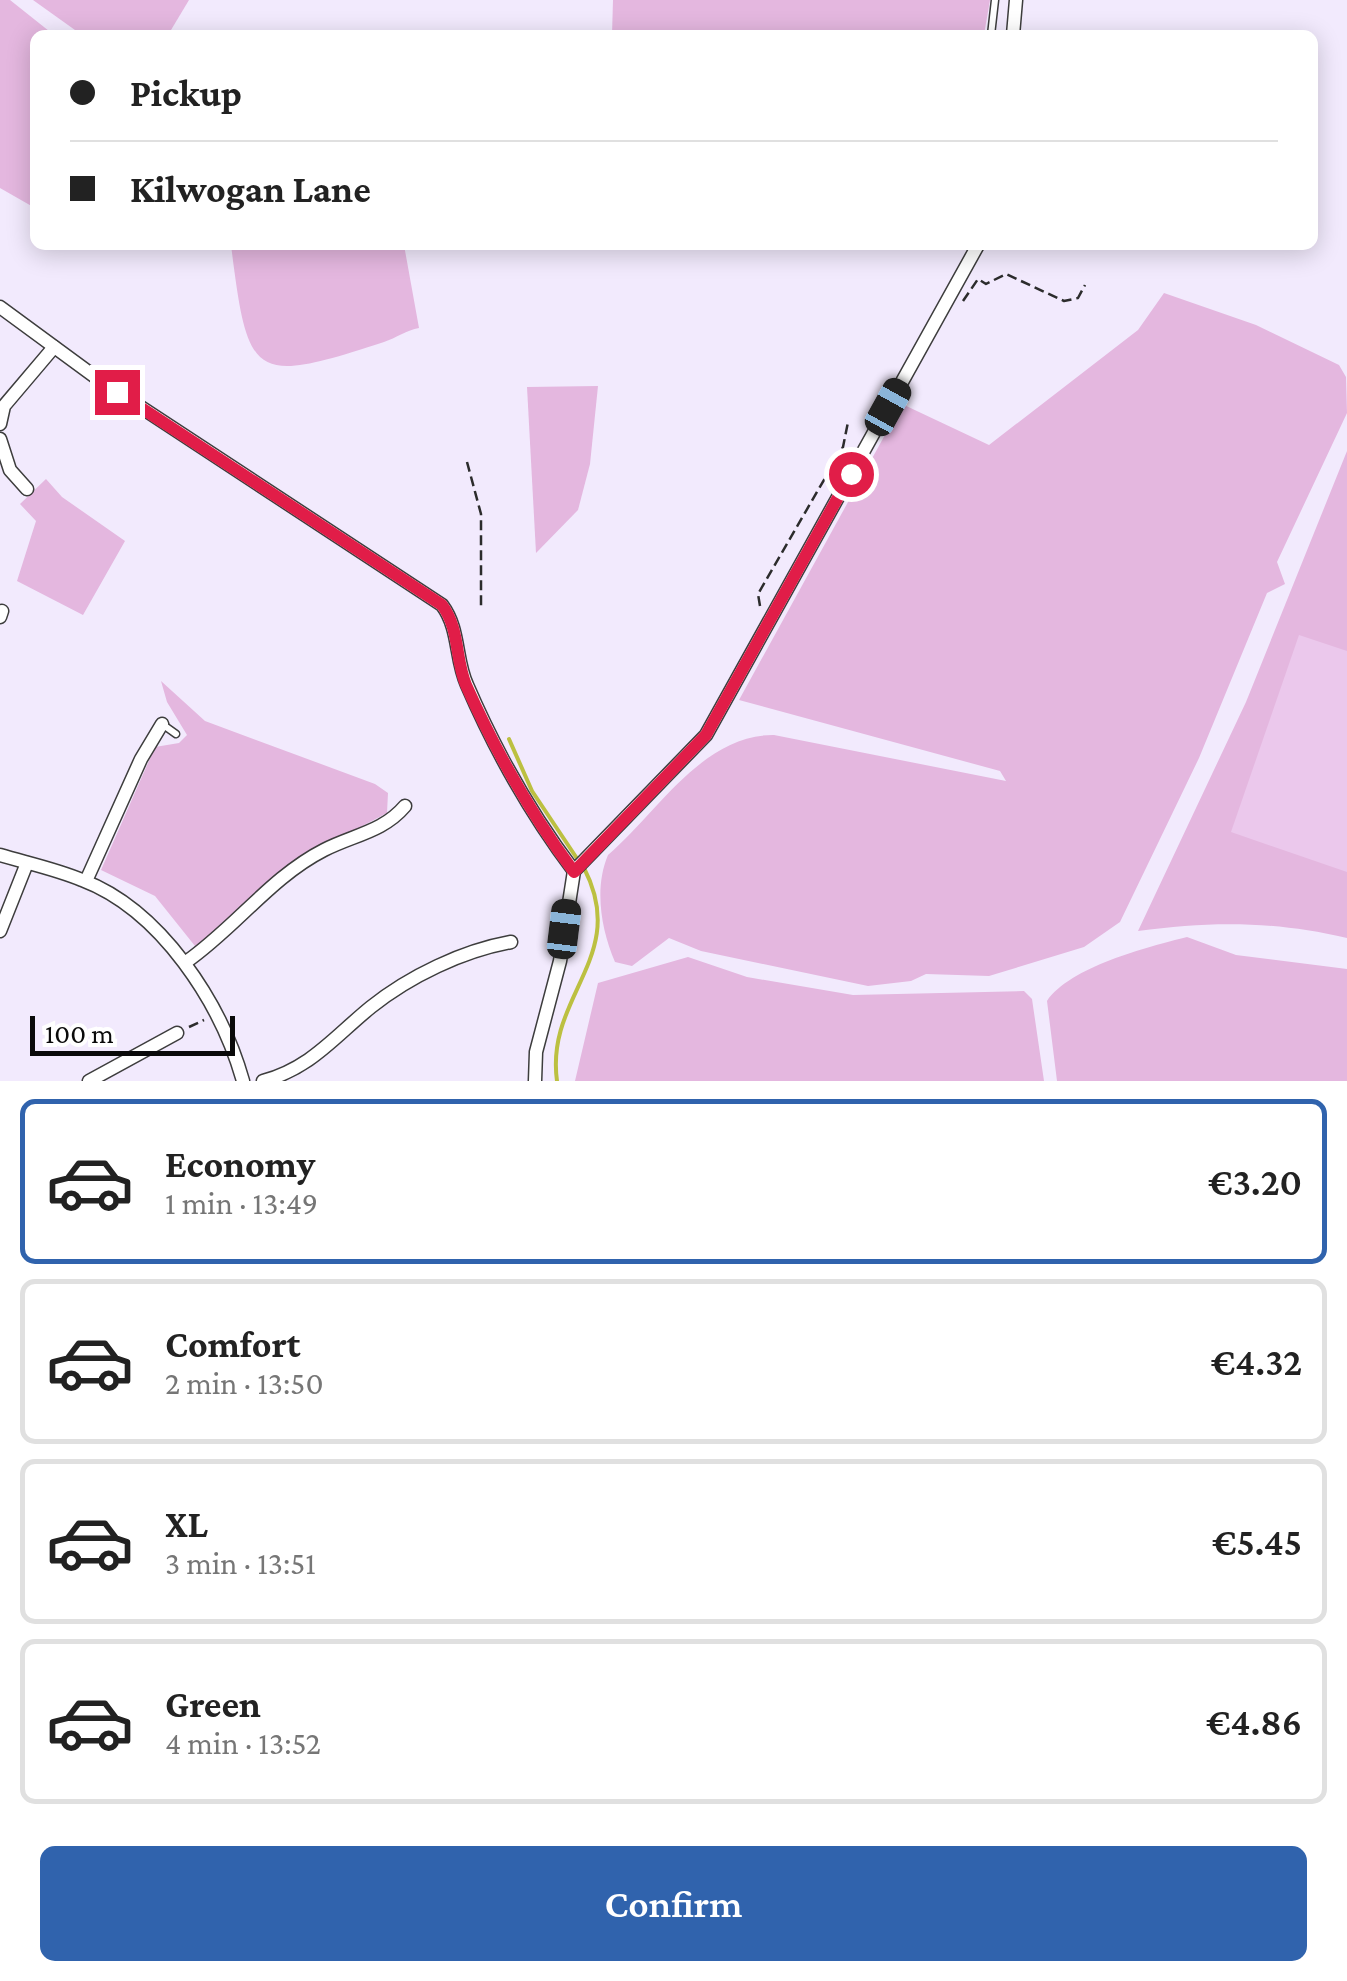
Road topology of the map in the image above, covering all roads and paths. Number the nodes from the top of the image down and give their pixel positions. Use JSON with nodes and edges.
{"nodes":[{"id":1,"x":995,"y":0,"type":"edge"},
{"id":2,"x":1016,"y":0,"type":"edge"},
{"id":3,"x":992,"y":30,"type":"edge"},
{"id":4,"x":1014,"y":30,"type":"edge"},
{"id":5,"x":975,"y":250,"type":"edge"},
{"id":6,"x":1085,"y":285,"type":"dead end"},
{"id":7,"x":0,"y":307,"type":"edge"},
{"id":8,"x":939,"y":316,"type":"junction"},
{"id":9,"x":54,"y":347,"type":"junction"},
{"id":10,"x":848,"y":422,"type":"dead end"},
{"id":11,"x":0,"y":424,"type":"edge"},
{"id":12,"x":0,"y":439,"type":"edge"},
{"id":13,"x":467,"y":462,"type":"dead end"},
{"id":14,"x":27,"y":489,"type":"dead end"},
{"id":15,"x":482,"y":609,"type":"dead end"},
{"id":16,"x":766,"y":626,"type":"junction"},
{"id":17,"x":162,"y":724,"type":"joint"},
{"id":18,"x":176,"y":734,"type":"dead end"},
{"id":19,"x":405,"y":806,"type":"dead end"},
{"id":20,"x":0,"y":855,"type":"edge"},
{"id":21,"x":27,"y":863,"type":"junction"},
{"id":22,"x":576,"y":869,"type":"junction"},
{"id":23,"x":86,"y":881,"type":"junction"},
{"id":24,"x":0,"y":932,"type":"edge"},
{"id":25,"x":510,"y":942,"type":"dead end"},
{"id":26,"x":186,"y":962,"type":"junction"},
{"id":27,"x":206,"y":1020,"type":"dead end"},
{"id":28,"x":177,"y":1033,"type":"joint"},
{"id":29,"x":89,"y":1081,"type":"edge"},
{"id":30,"x":243,"y":1081,"type":"edge"},
{"id":31,"x":264,"y":1081,"type":"edge"},
{"id":32,"x":535,"y":1081,"type":"edge"}],
"edges":[{"from":1,"to":3,"type":"lane"},
{"from":2,"to":4,"type":"street"},
{"from":5,"to":8,"type":"street"},
{"from":6,"to":8,"type":"path"},
{"from":7,"to":9,"type":"street"},
{"from":8,"to":16,"type":"street"},
{"from":9,"to":11,"type":"street"},
{"from":9,"to":22,"type":"street"},
{"from":10,"to":16,"type":"path"},
{"from":12,"to":14,"type":"street"},
{"from":13,"to":15,"type":"path"},
{"from":16,"to":22,"type":"street"},
{"from":17,"to":18,"type":"lane"},
{"from":17,"to":23,"type":"street"},
{"from":19,"to":26,"type":"street"},
{"from":20,"to":21,"type":"street"},
{"from":21,"to":23,"type":"street"},
{"from":21,"to":24,"type":"street"},
{"from":22,"to":32,"type":"street"},
{"from":23,"to":26,"type":"street"},
{"from":25,"to":31,"type":"street"},
{"from":26,"to":30,"type":"street"},
{"from":27,"to":28,"type":"path"},
{"from":28,"to":29,"type":"street"}]}
